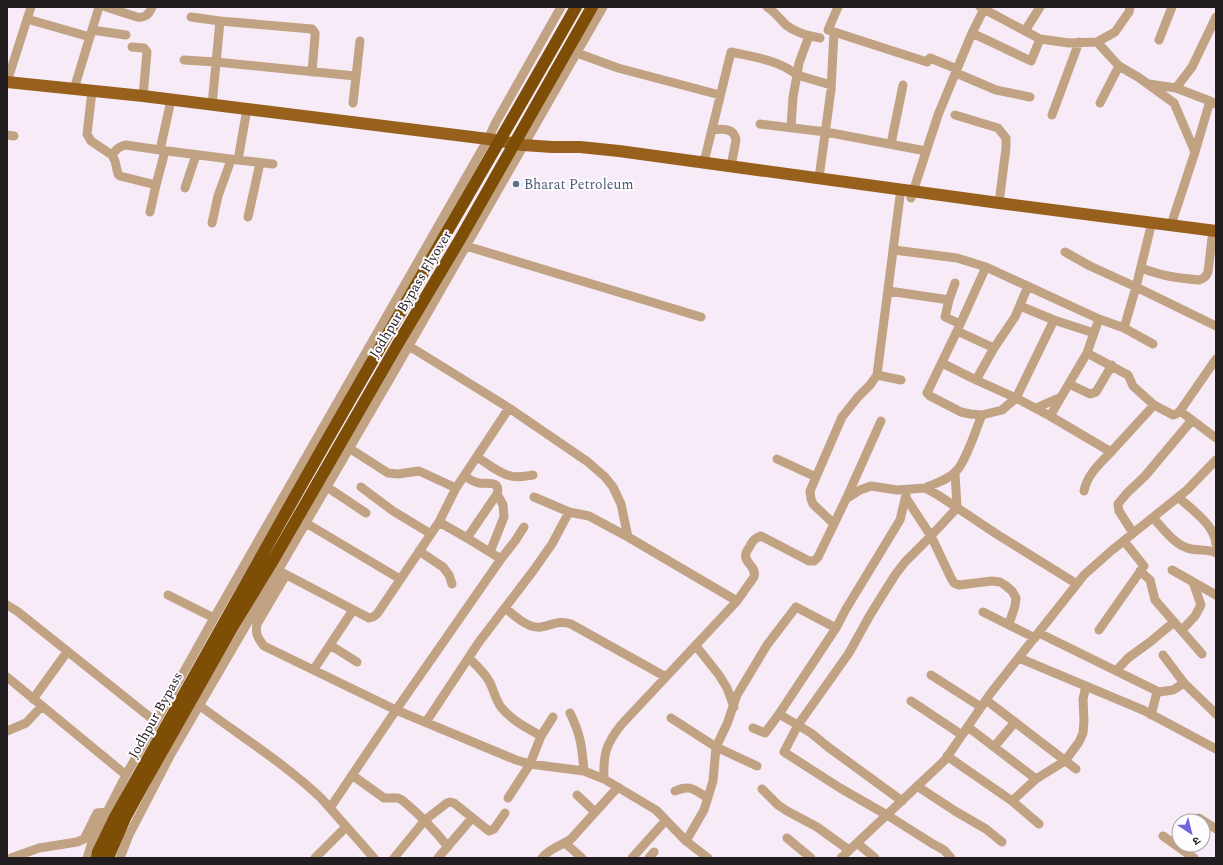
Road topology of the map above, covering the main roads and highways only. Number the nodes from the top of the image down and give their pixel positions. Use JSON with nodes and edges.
{"nodes":[{"id":1,"x":576,"y":7,"type":"edge"},
{"id":2,"x":592,"y":7,"type":"edge"},
{"id":3,"x":7,"y":82,"type":"edge"},
{"id":4,"x":552,"y":147,"type":"junction"},
{"id":5,"x":908,"y":195,"type":"junction"},
{"id":6,"x":1215,"y":236,"type":"edge"},
{"id":7,"x":274,"y":566,"type":"junction"},
{"id":8,"x":241,"y":570,"type":"road end"},
{"id":9,"x":270,"y":583,"type":"road end"},
{"id":10,"x":248,"y":591,"type":"junction"},
{"id":11,"x":97,"y":858,"type":"edge"},
{"id":12,"x":108,"y":858,"type":"edge"}],
"edges":[{"from":1,"to":7,"type":"highway","name":"Jodhpur Bypass Flyover","bridge":true},
{"from":2,"to":7,"type":"highway","name":"Jodhpur Bypass Flyover","bridge":true},
{"from":3,"to":4,"type":"main road"},
{"from":4,"to":5,"type":"main road"},
{"from":4,"to":5,"type":"main road"},
{"from":5,"to":6,"type":"main road"},
{"from":5,"to":6,"type":"main road"},
{"from":7,"to":10,"type":"highway","name":"Jodhpur Bypass Flyover"},
{"from":8,"to":10,"type":"highway"},
{"from":9,"to":10,"type":"highway"},
{"from":10,"to":11,"type":"highway","name":"Jodhpur Bypass"},
{"from":10,"to":12,"type":"highway","name":"Jodhpur Bypass"}]}
